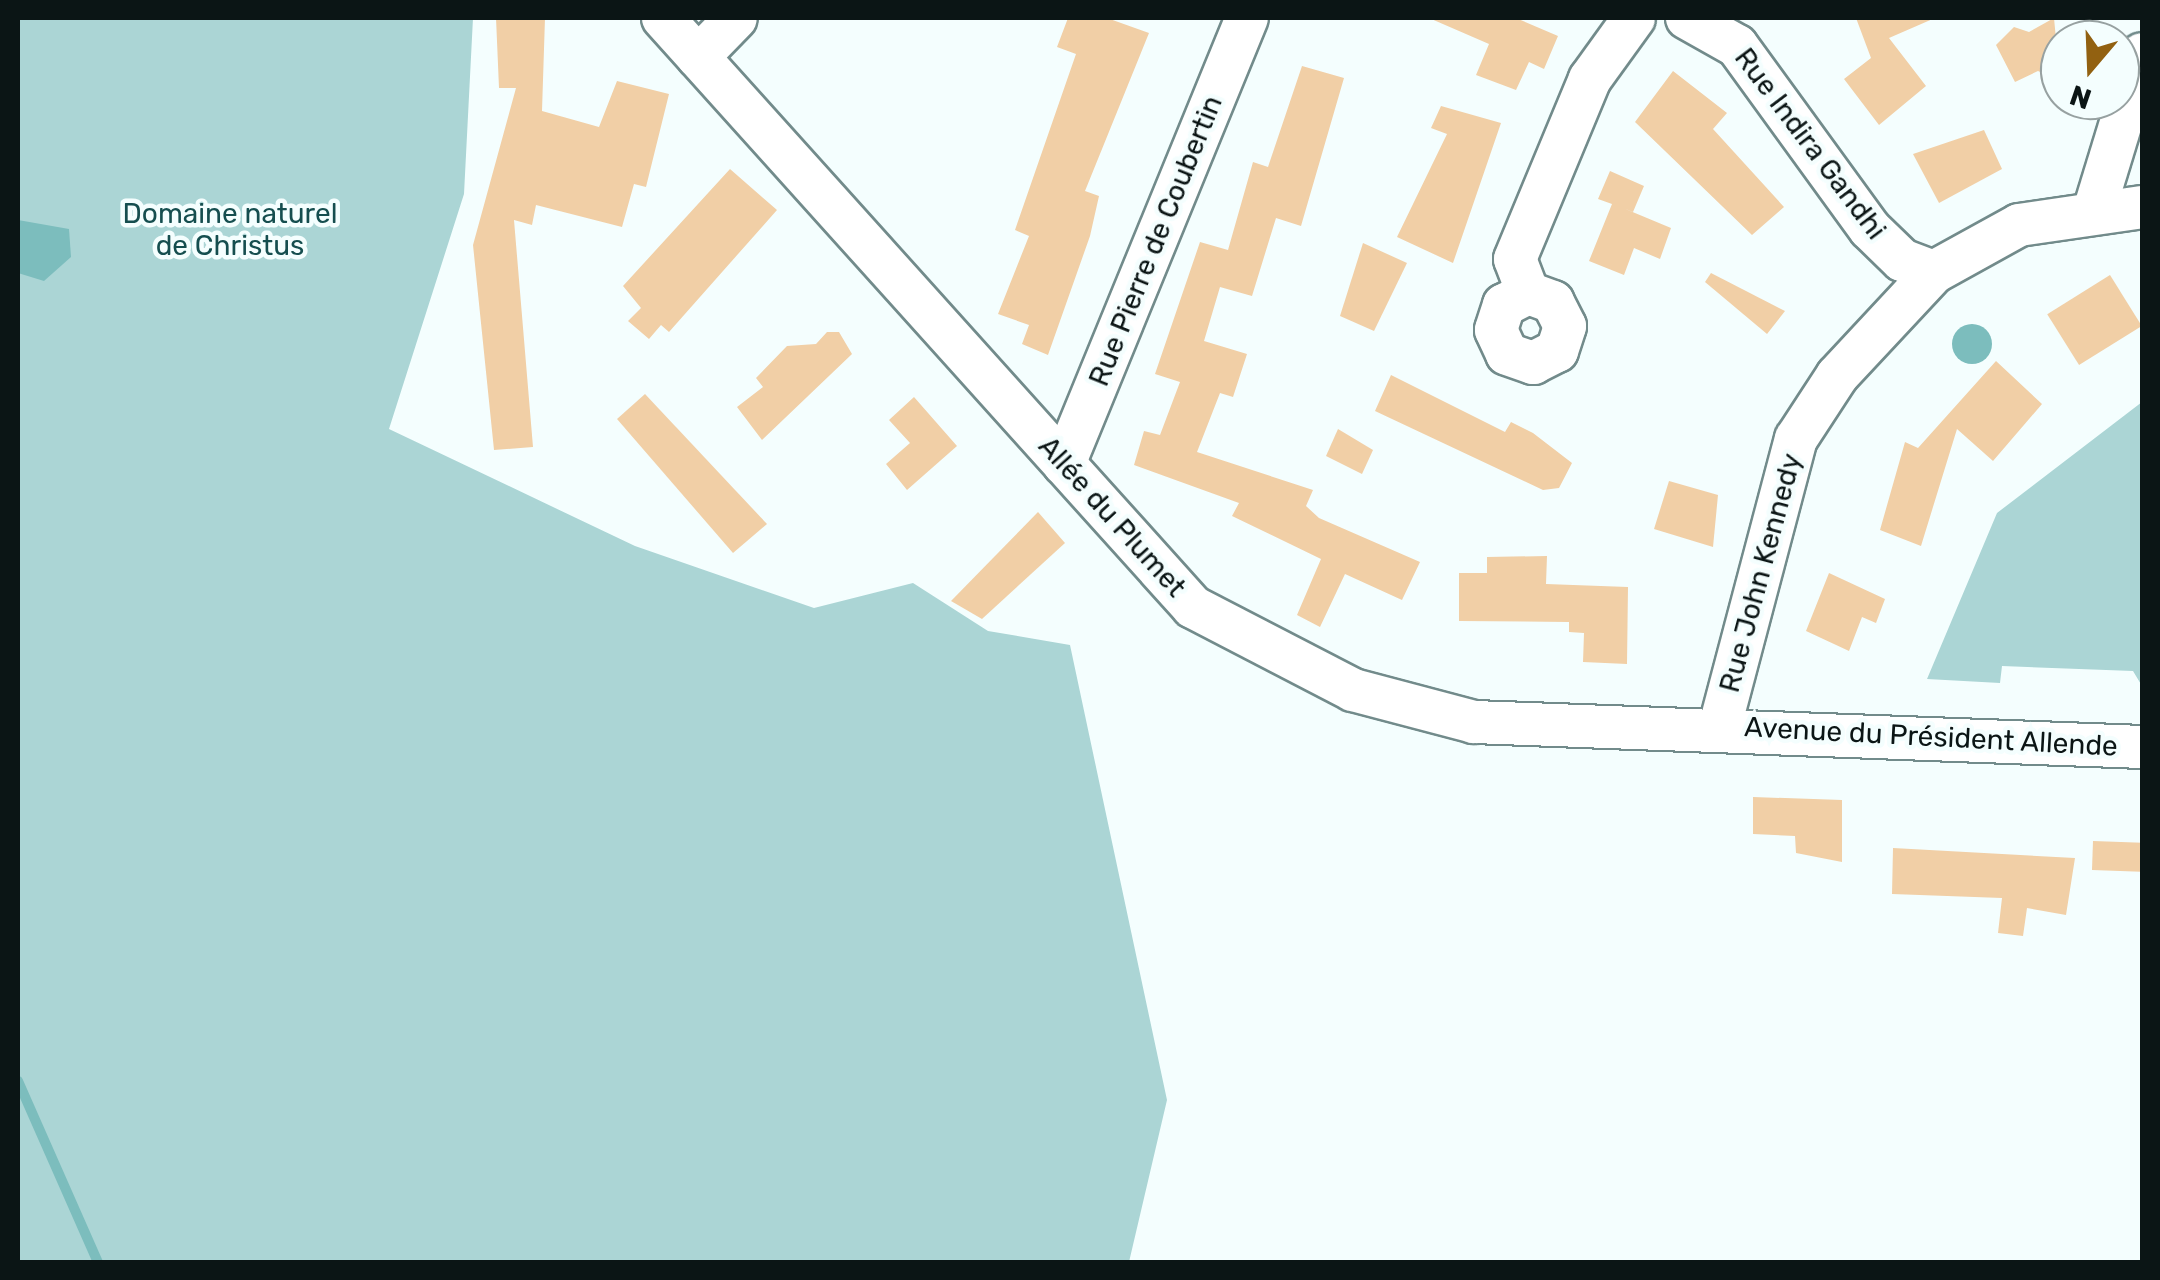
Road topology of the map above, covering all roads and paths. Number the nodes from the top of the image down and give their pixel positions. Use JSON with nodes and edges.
{"nodes":[{"id":1,"x":663,"y":18,"type":"edge"},
{"id":2,"x":736,"y":18,"type":"edge"},
{"id":3,"x":1246,"y":18,"type":"edge"},
{"id":4,"x":1634,"y":18,"type":"edge"},
{"id":5,"x":1686,"y":18,"type":"edge"},
{"id":6,"x":2142,"y":54,"type":"edge"},
{"id":7,"x":698,"y":57,"type":"junction"},
{"id":8,"x":2142,"y":207,"type":"edge"},
{"id":9,"x":2094,"y":211,"type":"junction"},
{"id":10,"x":1934,"y":272,"type":"junction"},
{"id":11,"x":1528,"y":293,"type":"dead end"},
{"id":12,"x":1064,"y":464,"type":"junction"},
{"id":13,"x":1720,"y":726,"type":"junction"},
{"id":14,"x":2142,"y":747,"type":"edge"}],
"edges":[{"from":1,"to":7,"type":"street","name":"Allée du Plumet"},
{"from":2,"to":7,"type":"street"},
{"from":3,"to":12,"type":"street","name":"Rue Pierre de Coubertin"},
{"from":4,"to":11,"type":"street"},
{"from":5,"to":10,"type":"street","name":"Rue Indira Gandhi"},
{"from":6,"to":9,"type":"street"},
{"from":7,"to":12,"type":"street","name":"Allée du Plumet"},
{"from":8,"to":9,"type":"street","name":"Rue John Kennedy"},
{"from":9,"to":10,"type":"street","name":"Rue John Kennedy"},
{"from":10,"to":13,"type":"street","name":"Rue John Kennedy"},
{"from":12,"to":13,"type":"street","name":"Allée du Plumet"},
{"from":13,"to":14,"type":"street","name":"Avenue du Président Allende"}]}
